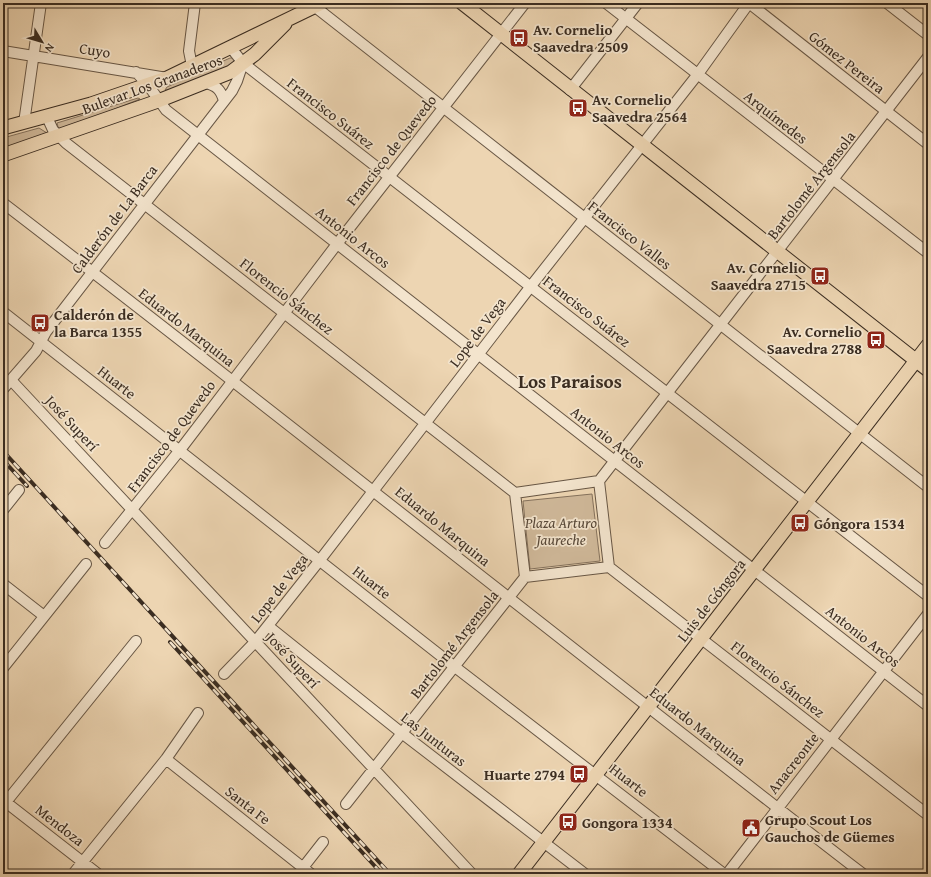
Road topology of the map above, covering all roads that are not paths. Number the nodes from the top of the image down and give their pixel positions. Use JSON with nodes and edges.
{"nodes":[{"id":1,"x":41,"y":3,"type":"edge"},
{"id":2,"x":196,"y":3,"type":"edge"},
{"id":3,"x":462,"y":3,"type":"edge"},
{"id":4,"x":524,"y":3,"type":"edge"},
{"id":5,"x":606,"y":3,"type":"edge"},
{"id":6,"x":638,"y":3,"type":"edge"},
{"id":7,"x":749,"y":3,"type":"edge"},
{"id":8,"x":887,"y":3,"type":"edge"},
{"id":9,"x":318,"y":5,"type":"edge"},
{"id":10,"x":295,"y":15,"type":"junction"},
{"id":11,"x":626,"y":19,"type":"junction"},
{"id":12,"x":501,"y":34,"type":"junction"},
{"id":13,"x":928,"y":36,"type":"edge"},
{"id":14,"x":231,"y":48,"type":"junction"},
{"id":15,"x":3,"y":51,"type":"edge"},
{"id":16,"x":33,"y":56,"type":"junction"},
{"id":17,"x":928,"y":57,"type":"edge"},
{"id":18,"x":243,"y":63,"type":"junction"},
{"id":19,"x":192,"y":66,"type":"junction"},
{"id":20,"x":136,"y":72,"type":"junction"},
{"id":21,"x":698,"y":74,"type":"junction"},
{"id":22,"x":167,"y":78,"type":"junction"},
{"id":23,"x":206,"y":83,"type":"junction"},
{"id":24,"x":148,"y":84,"type":"junction"},
{"id":25,"x":570,"y":90,"type":"junction"},
{"id":26,"x":158,"y":101,"type":"junction"},
{"id":27,"x":224,"y":101,"type":"junction"},
{"id":28,"x":443,"y":107,"type":"junction"},
{"id":29,"x":886,"y":112,"type":"junction"},
{"id":30,"x":47,"y":117,"type":"junction"},
{"id":31,"x":24,"y":122,"type":"junction"},
{"id":32,"x":3,"y":128,"type":"edge"},
{"id":33,"x":57,"y":135,"type":"junction"},
{"id":34,"x":197,"y":135,"type":"junction"},
{"id":35,"x":928,"y":144,"type":"edge"},
{"id":36,"x":642,"y":145,"type":"junction"},
{"id":37,"x":3,"y":155,"type":"edge"},
{"id":38,"x":389,"y":176,"type":"junction"},
{"id":39,"x":833,"y":180,"type":"junction"},
{"id":40,"x":3,"y":203,"type":"edge"},
{"id":41,"x":144,"y":204,"type":"junction"},
{"id":42,"x":585,"y":218,"type":"junction"},
{"id":43,"x":337,"y":244,"type":"junction"},
{"id":44,"x":778,"y":252,"type":"junction"},
{"id":45,"x":928,"y":253,"type":"edge"},
{"id":46,"x":92,"y":272,"type":"junction"},
{"id":47,"x":531,"y":286,"type":"junction"},
{"id":48,"x":3,"y":312,"type":"edge"},
{"id":49,"x":284,"y":313,"type":"junction"},
{"id":50,"x":721,"y":325,"type":"junction"},
{"id":51,"x":41,"y":342,"type":"junction"},
{"id":52,"x":928,"y":345,"type":"edge"},
{"id":53,"x":479,"y":354,"type":"junction"},
{"id":54,"x":916,"y":361,"type":"junction"},
{"id":55,"x":928,"y":370,"type":"edge"},
{"id":56,"x":11,"y":380,"type":"junction"},
{"id":57,"x":232,"y":381,"type":"junction"},
{"id":58,"x":3,"y":389,"type":"edge"},
{"id":59,"x":667,"y":394,"type":"junction"},
{"id":60,"x":426,"y":423,"type":"junction"},
{"id":61,"x":860,"y":433,"type":"junction"},
{"id":62,"x":180,"y":450,"type":"junction"},
{"id":63,"x":614,"y":460,"type":"junction"},
{"id":64,"x":598,"y":481,"type":"junction"},
{"id":65,"x":928,"y":487,"type":"edge"},
{"id":66,"x":19,"y":490,"type":"dead end"},
{"id":67,"x":374,"y":490,"type":"junction"},
{"id":68,"x":515,"y":493,"type":"junction"},
{"id":69,"x":807,"y":500,"type":"junction"},
{"id":70,"x":3,"y":510,"type":"edge"},
{"id":71,"x":133,"y":510,"type":"junction"},
{"id":72,"x":104,"y":543,"type":"dead end"},
{"id":73,"x":320,"y":560,"type":"junction"},
{"id":74,"x":86,"y":564,"type":"dead end"},
{"id":75,"x":610,"y":567,"type":"junction"},
{"id":76,"x":754,"y":571,"type":"junction"},
{"id":77,"x":525,"y":577,"type":"junction"},
{"id":78,"x":3,"y":584,"type":"edge"},
{"id":79,"x":928,"y":596,"type":"edge"},
{"id":80,"x":508,"y":598,"type":"junction"},
{"id":81,"x":928,"y":614,"type":"edge"},
{"id":82,"x":44,"y":616,"type":"junction"},
{"id":83,"x":268,"y":626,"type":"junction"},
{"id":84,"x":701,"y":638,"type":"junction"},
{"id":85,"x":136,"y":641,"type":"dead end"},
{"id":86,"x":255,"y":642,"type":"junction"},
{"id":87,"x":456,"y":667,"type":"junction"},
{"id":88,"x":3,"y":668,"type":"edge"},
{"id":89,"x":883,"y":671,"type":"junction"},
{"id":90,"x":224,"y":674,"type":"dead end"},
{"id":91,"x":648,"y":706,"type":"junction"},
{"id":92,"x":928,"y":706,"type":"edge"},
{"id":93,"x":198,"y":713,"type":"dead end"},
{"id":94,"x":403,"y":734,"type":"junction"},
{"id":95,"x":831,"y":739,"type":"junction"},
{"id":96,"x":166,"y":759,"type":"junction"},
{"id":97,"x":375,"y":769,"type":"junction"},
{"id":98,"x":596,"y":774,"type":"junction"},
{"id":99,"x":5,"y":801,"type":"edge"},
{"id":100,"x":346,"y":804,"type":"dead end"},
{"id":101,"x":777,"y":808,"type":"junction"},
{"id":102,"x":928,"y":814,"type":"edge"},
{"id":103,"x":323,"y":842,"type":"dead end"},
{"id":104,"x":543,"y":842,"type":"junction"},
{"id":105,"x":83,"y":862,"type":"junction"},
{"id":106,"x":304,"y":872,"type":"edge"},
{"id":107,"x":73,"y":874,"type":"edge"},
{"id":108,"x":98,"y":874,"type":"edge"},
{"id":109,"x":472,"y":874,"type":"edge"},
{"id":110,"x":519,"y":874,"type":"edge"},
{"id":111,"x":585,"y":874,"type":"edge"},
{"id":112,"x":725,"y":874,"type":"edge"},
{"id":113,"x":863,"y":874,"type":"edge"}],
"edges":[{"from":1,"to":16,"type":"street"},
{"from":2,"to":19,"type":"street"},
{"from":3,"to":12,"type":"main road"},
{"from":4,"to":12,"type":"street","name":"Francisco de Quevedo"},
{"from":5,"to":11,"type":"street","name":"Arquímedes"},
{"from":6,"to":11,"type":"street"},
{"from":7,"to":21,"type":"street","name":"Lope de Vega"},
{"from":7,"to":29,"type":"street","name":"Gómez Pereira"},
{"from":8,"to":13,"type":"street"},
{"from":9,"to":10,"type":"main road","name":"Bulevar Los Granaderos"},
{"from":9,"to":28,"type":"street","name":"Francisco Valles"},
{"from":10,"to":14,"type":"main road","name":"Bulevar Los Granaderos"},
{"from":10,"to":18,"type":"main road","name":"Bulevar Los Granaderos"},
{"from":11,"to":21,"type":"street","name":"Arquímedes"},
{"from":11,"to":25,"type":"street"},
{"from":12,"to":25,"type":"main road"},
{"from":12,"to":28,"type":"street","name":"Francisco de Quevedo"},
{"from":14,"to":18,"type":"street","name":"Francisco Suárez"},
{"from":14,"to":19,"type":"main road","name":"Bulevar Los Granaderos"},
{"from":15,"to":16,"type":"street","name":"Cuyo"},
{"from":16,"to":20,"type":"street","name":"Cuyo"},
{"from":16,"to":31,"type":"street"},
{"from":17,"to":29,"type":"street","name":"Bartolomé Argensola"},
{"from":18,"to":23,"type":"main road","name":"Bulevar Los Granaderos"},
{"from":18,"to":27,"type":"street","name":"Calderón de La Barca"},
{"from":18,"to":38,"type":"street","name":"Francisco Suárez"},
{"from":19,"to":22,"type":"main road","name":"Bulevar Los Granaderos"},
{"from":20,"to":22,"type":"street","name":"Cuyo"},
{"from":20,"to":24,"type":"street"},
{"from":21,"to":36,"type":"street","name":"Lope de Vega"},
{"from":21,"to":39,"type":"street","name":"Arquímedes"},
{"from":22,"to":24,"type":"main road","name":"Bulevar Los Granaderos"},
{"from":23,"to":26,"type":"main road","name":"Bulevar Los Granaderos"},
{"from":23,"to":27,"type":"street"},
{"from":24,"to":26,"type":"street"},
{"from":24,"to":30,"type":"main road","name":"Bulevar Los Granaderos"},
{"from":25,"to":36,"type":"main road"},
{"from":26,"to":33,"type":"main road","name":"Bulevar Los Granaderos"},
{"from":26,"to":34,"type":"street","name":"Antonio Arcos"},
{"from":27,"to":34,"type":"street","name":"Calderón de La Barca"},
{"from":28,"to":38,"type":"street","name":"Francisco de Quevedo"},
{"from":28,"to":42,"type":"street","name":"Francisco Valles"},
{"from":29,"to":35,"type":"street","name":"Gómez Pereira"},
{"from":29,"to":39,"type":"street","name":"Bartolomé Argensola"},
{"from":30,"to":31,"type":"main road","name":"Bulevar Los Granaderos"},
{"from":30,"to":33,"type":"street","name":"Florencio Sánchez"},
{"from":31,"to":32,"type":"main road","name":"Bulevar Los Granaderos"},
{"from":33,"to":37,"type":"main road","name":"Bulevar Los Granaderos"},
{"from":33,"to":41,"type":"street","name":"Florencio Sánchez"},
{"from":34,"to":41,"type":"street","name":"Calderón de La Barca"},
{"from":34,"to":43,"type":"street","name":"Antonio Arcos"},
{"from":36,"to":42,"type":"street","name":"Lope de Vega"},
{"from":36,"to":44,"type":"main road"},
{"from":38,"to":43,"type":"street","name":"Francisco de Quevedo"},
{"from":38,"to":47,"type":"street","name":"Francisco Suárez"},
{"from":39,"to":44,"type":"street","name":"Bartolomé Argensola"},
{"from":39,"to":45,"type":"street","name":"Arquímedes"},
{"from":40,"to":46,"type":"street","name":"Eduardo Marquina"},
{"from":41,"to":46,"type":"street","name":"Calderón de La Barca"},
{"from":41,"to":49,"type":"street","name":"Florencio Sánchez"},
{"from":42,"to":47,"type":"street","name":"Lope de Vega"},
{"from":42,"to":50,"type":"street","name":"Francisco Valles"},
{"from":43,"to":49,"type":"street","name":"Francisco de Quevedo"},
{"from":43,"to":53,"type":"street","name":"Antonio Arcos"},
{"from":44,"to":50,"type":"street","name":"Bartolomé Argensola"},
{"from":44,"to":54,"type":"main road"},
{"from":46,"to":51,"type":"street","name":"Calderón de La Barca"},
{"from":46,"to":57,"type":"street","name":"Eduardo Marquina"},
{"from":47,"to":53,"type":"street","name":"Lope de Vega"},
{"from":47,"to":59,"type":"street","name":"Francisco Suárez"},
{"from":48,"to":51,"type":"street","name":"Huarte"},
{"from":49,"to":57,"type":"street","name":"Francisco de Quevedo"},
{"from":49,"to":60,"type":"street","name":"Florencio Sánchez"},
{"from":50,"to":59,"type":"street","name":"Bartolomé Argensola"},
{"from":50,"to":61,"type":"street","name":"Francisco Valles"},
{"from":51,"to":56,"type":"street","name":"Calderón de La Barca"},
{"from":51,"to":62,"type":"street","name":"Huarte"},
{"from":52,"to":54,"type":"main road","name":"Luis de Góngora"},
{"from":53,"to":60,"type":"street","name":"Lope de Vega"},
{"from":53,"to":63,"type":"street","name":"Antonio Arcos"},
{"from":54,"to":55,"type":"main road"},
{"from":54,"to":61,"type":"main road","name":"Luis de Góngora"},
{"from":56,"to":58,"type":"street","name":"Calderón de La Barca"},
{"from":56,"to":71,"type":"street","name":"José Superí"},
{"from":57,"to":62,"type":"street","name":"Francisco de Quevedo"},
{"from":57,"to":67,"type":"street","name":"Eduardo Marquina"},
{"from":59,"to":63,"type":"street","name":"Bartolomé Argensola"},
{"from":59,"to":69,"type":"street","name":"Francisco Suárez"},
{"from":60,"to":67,"type":"street","name":"Lope de Vega"},
{"from":60,"to":68,"type":"street","name":"Florencio Sánchez"},
{"from":61,"to":65,"type":"street","name":"Francisco Valles"},
{"from":61,"to":69,"type":"main road","name":"Luis de Góngora"},
{"from":62,"to":71,"type":"street","name":"Francisco de Quevedo"},
{"from":62,"to":73,"type":"street","name":"Huarte"},
{"from":63,"to":64,"type":"street","name":"Bartolomé Argensola"},
{"from":63,"to":76,"type":"street","name":"Antonio Arcos"},
{"from":64,"to":68,"type":"street"},
{"from":64,"to":75,"type":"street"},
{"from":66,"to":70,"type":"street"},
{"from":67,"to":73,"type":"street","name":"Lope de Vega"},
{"from":67,"to":80,"type":"street","name":"Eduardo Marquina"},
{"from":68,"to":77,"type":"street"},
{"from":69,"to":76,"type":"main road","name":"Luis de Góngora"},
{"from":69,"to":79,"type":"street","name":"Francisco Suárez"},
{"from":71,"to":72,"type":"street","name":"Francisco de Quevedo"},
{"from":71,"to":86,"type":"street","name":"José Superí"},
{"from":73,"to":83,"type":"street","name":"Lope de Vega"},
{"from":73,"to":87,"type":"street","name":"Huarte"},
{"from":74,"to":82,"type":"street"},
{"from":75,"to":77,"type":"street"},
{"from":75,"to":84,"type":"street","name":"Florencio Sánchez"},
{"from":76,"to":84,"type":"main road","name":"Luis de Góngora"},
{"from":76,"to":89,"type":"street","name":"Antonio Arcos"},
{"from":77,"to":80,"type":"street","name":"Bartolomé Argensola"},
{"from":78,"to":82,"type":"street"},
{"from":80,"to":87,"type":"street","name":"Bartolomé Argensola"},
{"from":80,"to":91,"type":"street","name":"Eduardo Marquina"},
{"from":81,"to":89,"type":"street","name":"Anacreonte"},
{"from":82,"to":88,"type":"street"},
{"from":83,"to":86,"type":"street","name":"Lope de Vega"},
{"from":83,"to":94,"type":"street","name":"Las Junturas"},
{"from":84,"to":91,"type":"main road","name":"Luis de Góngora"},
{"from":84,"to":95,"type":"street","name":"Florencio Sánchez"},
{"from":85,"to":99,"type":"street"},
{"from":86,"to":90,"type":"street","name":"Lope de Vega"},
{"from":86,"to":97,"type":"street","name":"José Superí"},
{"from":87,"to":94,"type":"street","name":"Bartolomé Argensola"},
{"from":87,"to":98,"type":"street","name":"Huarte"},
{"from":89,"to":92,"type":"street","name":"Antonio Arcos"},
{"from":89,"to":95,"type":"street","name":"Anacreonte"},
{"from":91,"to":98,"type":"main road","name":"Luis de Góngora"},
{"from":91,"to":101,"type":"street","name":"Eduardo Marquina"},
{"from":93,"to":96,"type":"street"},
{"from":94,"to":97,"type":"street","name":"Bartolomé Argensola"},
{"from":94,"to":104,"type":"street","name":"Las Junturas"},
{"from":95,"to":101,"type":"street","name":"Anacreonte"},
{"from":95,"to":102,"type":"street","name":"Florencio Sánchez"},
{"from":96,"to":105,"type":"street"},
{"from":96,"to":106,"type":"street","name":"Santa Fe"},
{"from":97,"to":100,"type":"street","name":"Bartolomé Argensola"},
{"from":97,"to":109,"type":"street","name":"José Superí"},
{"from":98,"to":104,"type":"main road","name":"Luis de Góngora"},
{"from":98,"to":112,"type":"street","name":"Huarte"},
{"from":99,"to":105,"type":"street","name":"Mendoza"},
{"from":101,"to":112,"type":"street","name":"Anacreonte"},
{"from":101,"to":113,"type":"street","name":"Eduardo Marquina"},
{"from":103,"to":106,"type":"street"},
{"from":104,"to":110,"type":"main road","name":"Luis de Góngora"},
{"from":104,"to":111,"type":"street","name":"Las Junturas"},
{"from":105,"to":107,"type":"street"},
{"from":105,"to":108,"type":"street","name":"Mendoza"}]}
